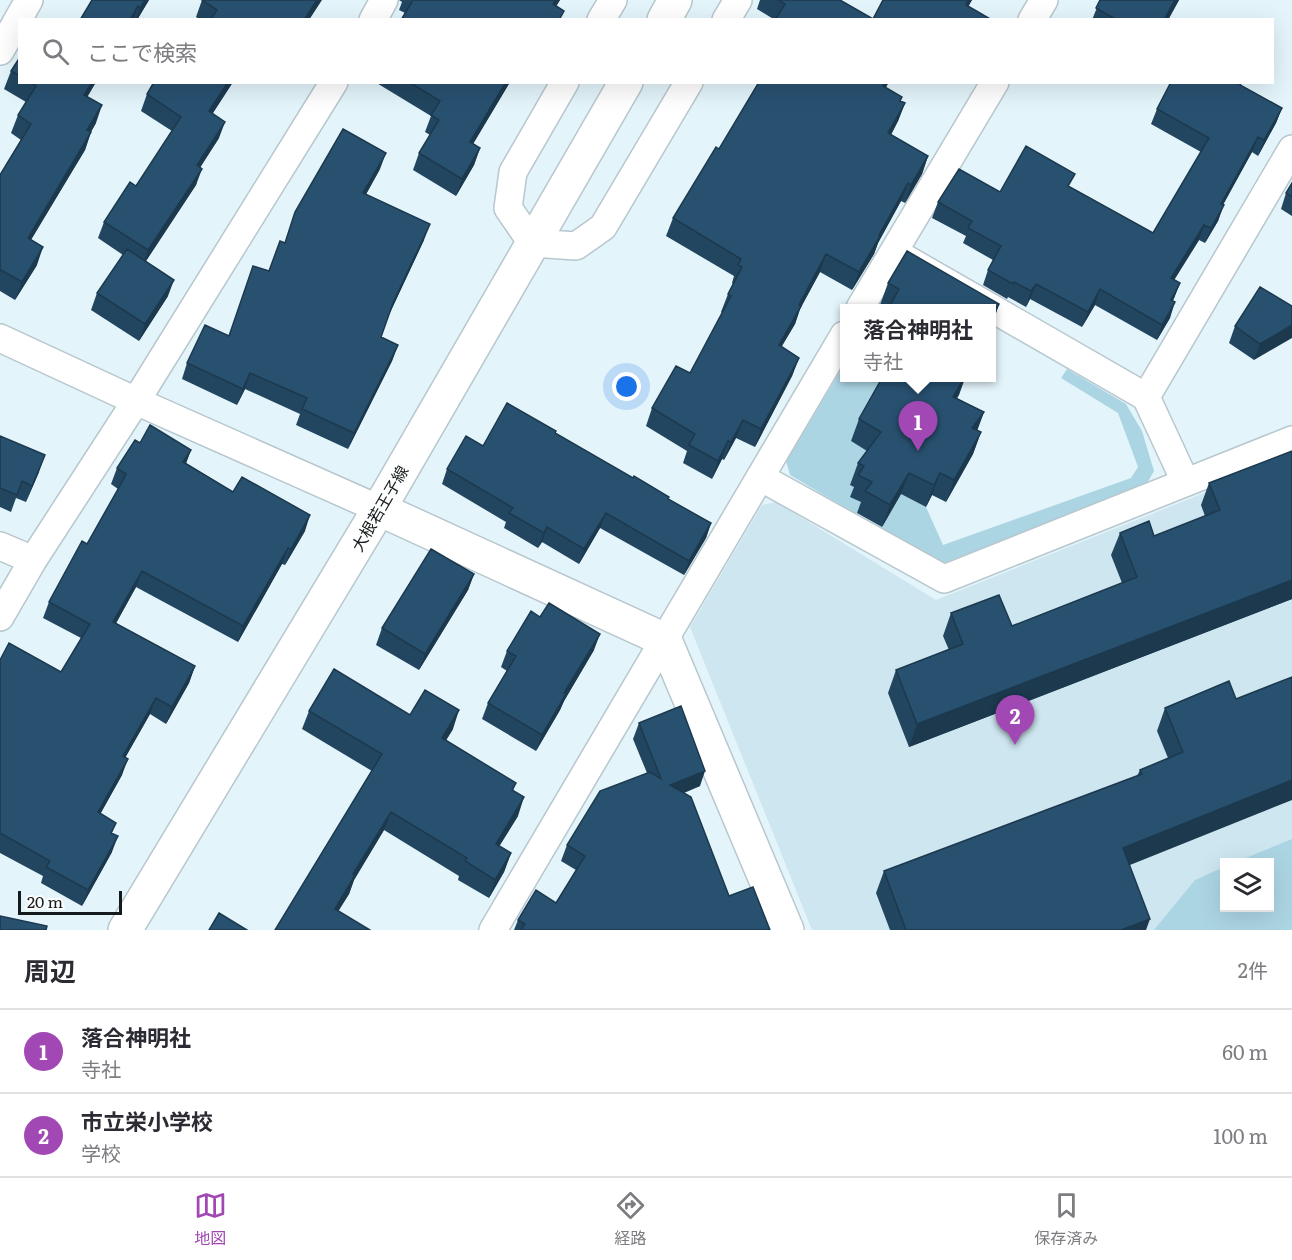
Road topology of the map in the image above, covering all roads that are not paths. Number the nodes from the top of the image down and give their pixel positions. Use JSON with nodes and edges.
{"nodes":[{"id":1,"x":29,"y":0,"type":"edge"},
{"id":2,"x":384,"y":0,"type":"edge"},
{"id":3,"x":613,"y":0,"type":"edge"},
{"id":4,"x":675,"y":0,"type":"edge"},
{"id":5,"x":738,"y":0,"type":"edge"},
{"id":6,"x":1044,"y":0,"type":"edge"},
{"id":7,"x":19,"y":18,"type":"edge"},
{"id":8,"x":375,"y":18,"type":"edge"},
{"id":9,"x":602,"y":18,"type":"edge"},
{"id":10,"x":665,"y":18,"type":"edge"},
{"id":11,"x":727,"y":18,"type":"edge"},
{"id":12,"x":1033,"y":18,"type":"edge"},
{"id":13,"x":18,"y":19,"type":"edge"},
{"id":14,"x":0,"y":51,"type":"edge"},
{"id":15,"x":333,"y":84,"type":"edge"},
{"id":16,"x":564,"y":84,"type":"edge"},
{"id":17,"x":625,"y":84,"type":"edge"},
{"id":18,"x":688,"y":84,"type":"edge"},
{"id":19,"x":994,"y":84,"type":"edge"},
{"id":20,"x":1292,"y":149,"type":"edge"},
{"id":21,"x":532,"y":243,"type":"junction"},
{"id":22,"x":894,"y":252,"type":"junction"},
{"id":23,"x":863,"y":304,"type":"edge"},
{"id":24,"x":984,"y":304,"type":"edge"},
{"id":25,"x":996,"y":311,"type":"edge"},
{"id":26,"x":0,"y":338,"type":"edge"},
{"id":27,"x":840,"y":341,"type":"edge"},
{"id":28,"x":1146,"y":398,"type":"junction"},
{"id":29,"x":136,"y":401,"type":"junction"},
{"id":30,"x":1292,"y":440,"type":"edge"},
{"id":31,"x":760,"y":477,"type":"junction"},
{"id":32,"x":1185,"y":481,"type":"junction"},
{"id":33,"x":379,"y":509,"type":"junction"},
{"id":34,"x":0,"y":546,"type":"edge"},
{"id":35,"x":33,"y":560,"type":"junction"},
{"id":36,"x":0,"y":617,"type":"edge"},
{"id":37,"x":665,"y":640,"type":"junction"},
{"id":38,"x":125,"y":930,"type":"edge"},
{"id":39,"x":493,"y":930,"type":"edge"},
{"id":40,"x":787,"y":930,"type":"edge"}],
"edges":[{"from":1,"to":7,"type":"street"},
{"from":2,"to":8,"type":"street"},
{"from":3,"to":9,"type":"street"},
{"from":4,"to":10,"type":"street"},
{"from":5,"to":11,"type":"street"},
{"from":6,"to":12,"type":"street"},
{"from":13,"to":14,"type":"street"},
{"from":15,"to":29,"type":"street"},
{"from":16,"to":21,"type":"street"},
{"from":17,"to":21,"type":"street","name":"大根若王子線"},
{"from":18,"to":21,"type":"street"},
{"from":19,"to":22,"type":"street"},
{"from":20,"to":28,"type":"street"},
{"from":21,"to":33,"type":"street","name":"大根若王子線"},
{"from":22,"to":23,"type":"street"},
{"from":22,"to":24,"type":"street"},
{"from":25,"to":28,"type":"street"},
{"from":26,"to":29,"type":"street"},
{"from":27,"to":31,"type":"street"},
{"from":28,"to":32,"type":"street"},
{"from":29,"to":33,"type":"street"},
{"from":29,"to":35,"type":"street"},
{"from":30,"to":32,"type":"street"},
{"from":31,"to":32,"type":"street"},
{"from":31,"to":37,"type":"street"},
{"from":33,"to":37,"type":"street"},
{"from":33,"to":38,"type":"street","name":"大根若王子線"},
{"from":34,"to":35,"type":"street"},
{"from":35,"to":36,"type":"street"},
{"from":37,"to":39,"type":"street"},
{"from":37,"to":40,"type":"street"}]}
